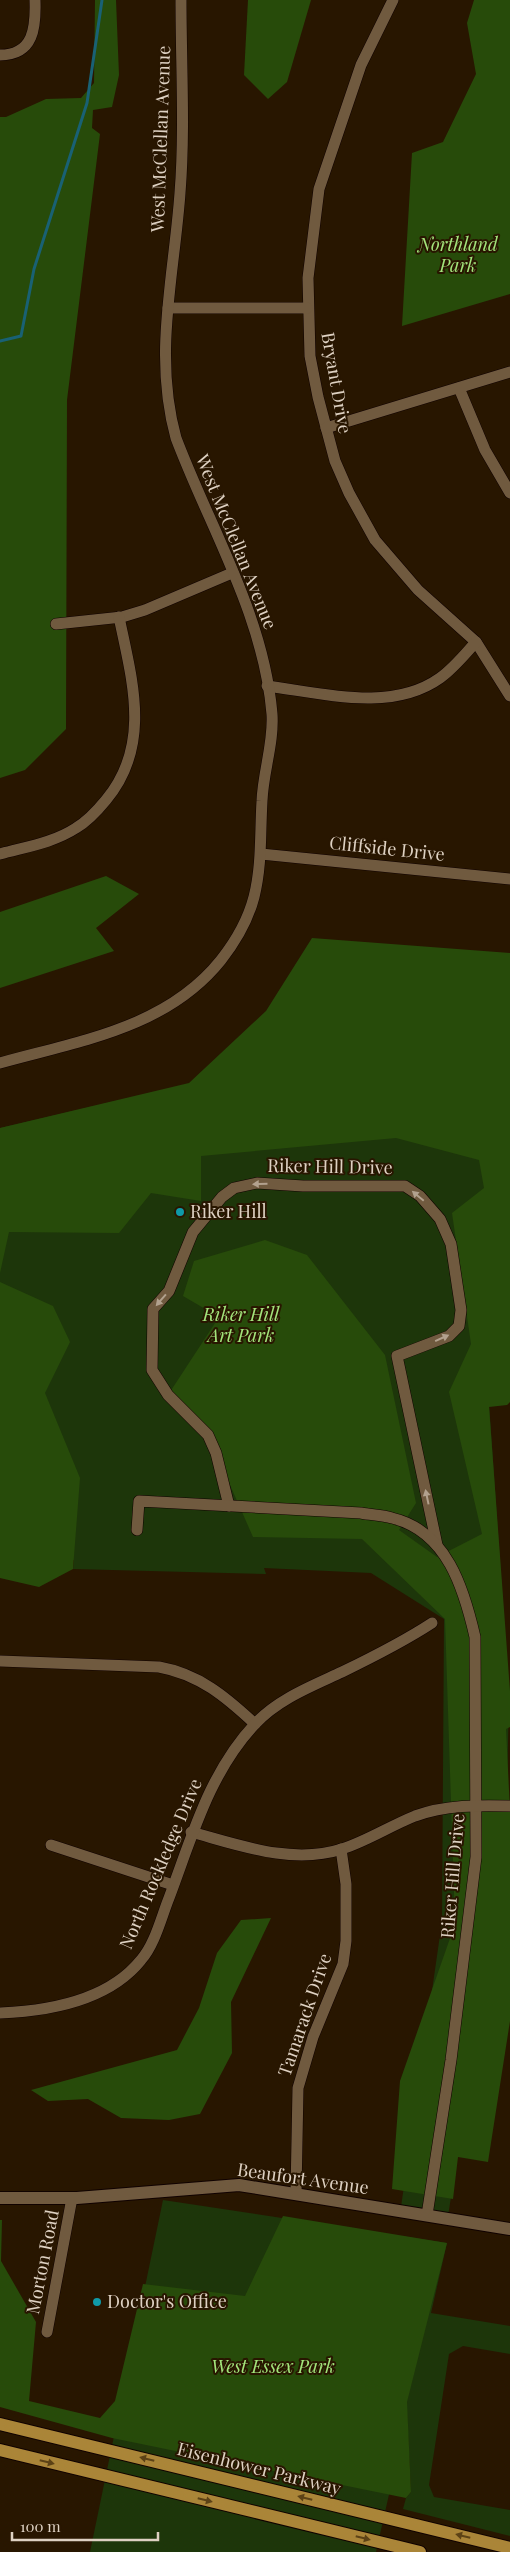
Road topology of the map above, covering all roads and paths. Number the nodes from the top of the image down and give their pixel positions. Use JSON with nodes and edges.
{"nodes":[{"id":1,"x":34,"y":0,"type":"edge"},
{"id":2,"x":181,"y":0,"type":"edge"},
{"id":3,"x":393,"y":0,"type":"edge"},
{"id":4,"x":0,"y":55,"type":"edge"},
{"id":5,"x":168,"y":308,"type":"junction"},
{"id":6,"x":308,"y":308,"type":"junction"},
{"id":7,"x":510,"y":372,"type":"edge"},
{"id":8,"x":459,"y":388,"type":"junction"},
{"id":9,"x":326,"y":428,"type":"junction"},
{"id":10,"x":510,"y":492,"type":"edge"},
{"id":11,"x":232,"y":573,"type":"junction"},
{"id":12,"x":118,"y":618,"type":"junction"},
{"id":13,"x":56,"y":624,"type":"dead end"},
{"id":14,"x":476,"y":642,"type":"junction"},
{"id":15,"x":267,"y":686,"type":"junction"},
{"id":16,"x":510,"y":696,"type":"edge"},
{"id":17,"x":0,"y":854,"type":"edge"},
{"id":18,"x":261,"y":854,"type":"junction"},
{"id":19,"x":510,"y":879,"type":"edge"},
{"id":20,"x":0,"y":1063,"type":"edge"},
{"id":21,"x":229,"y":1506,"type":"junction"},
{"id":22,"x":137,"y":1530,"type":"dead end"},
{"id":23,"x":437,"y":1545,"type":"junction"},
{"id":24,"x":432,"y":1623,"type":"dead end"},
{"id":25,"x":0,"y":1660,"type":"edge"},
{"id":26,"x":255,"y":1724,"type":"junction"},
{"id":27,"x":476,"y":1805,"type":"junction"},
{"id":28,"x":510,"y":1806,"type":"edge"},
{"id":29,"x":191,"y":1832,"type":"junction"},
{"id":30,"x":51,"y":1845,"type":"dead end"},
{"id":31,"x":341,"y":1849,"type":"junction"},
{"id":32,"x":173,"y":1886,"type":"junction"},
{"id":33,"x":0,"y":2013,"type":"edge"},
{"id":34,"x":296,"y":2193,"type":"junction"},
{"id":35,"x":0,"y":2198,"type":"edge"},
{"id":36,"x":72,"y":2198,"type":"junction"},
{"id":37,"x":427,"y":2215,"type":"junction"},
{"id":38,"x":510,"y":2229,"type":"edge"},
{"id":39,"x":47,"y":2332,"type":"dead end"},
{"id":40,"x":0,"y":2424,"type":"edge"},
{"id":41,"x":0,"y":2450,"type":"edge"},
{"id":42,"x":510,"y":2548,"type":"edge"},
{"id":43,"x":420,"y":2552,"type":"edge"}],
"edges":[{"from":1,"to":4,"type":"street"},
{"from":2,"to":5,"type":"street","name":"West McClellan Avenue"},
{"from":3,"to":6,"type":"street","name":"Bryant Drive"},
{"from":5,"to":6,"type":"street"},
{"from":5,"to":11,"type":"street","name":"West McClellan Avenue"},
{"from":6,"to":9,"type":"street","name":"Bryant Drive"},
{"from":7,"to":8,"type":"street"},
{"from":8,"to":9,"type":"street"},
{"from":8,"to":10,"type":"street"},
{"from":9,"to":14,"type":"street","name":"Bryant Drive"},
{"from":11,"to":12,"type":"street"},
{"from":11,"to":15,"type":"street","name":"West McClellan Avenue"},
{"from":12,"to":13,"type":"street"},
{"from":12,"to":17,"type":"street"},
{"from":14,"to":15,"type":"street"},
{"from":14,"to":16,"type":"street","name":"Bryant Drive"},
{"from":15,"to":18,"type":"street","name":"West McClellan Avenue"},
{"from":18,"to":19,"type":"street","name":"Cliffside Drive"},
{"from":18,"to":20,"type":"street","name":"West McClellan Avenue"},
{"from":21,"to":22,"type":"street","name":"Riker Hill Drive"},
{"from":21,"to":23,"type":"street","name":"Riker Hill Drive"},
{"from":23,"to":21,"type":"street","name":"Riker Hill Drive","one_way":true},
{"from":23,"to":27,"type":"street","name":"Riker Hill Drive"},
{"from":24,"to":26,"type":"street","name":"North Rockledge Drive"},
{"from":25,"to":26,"type":"street"},
{"from":26,"to":29,"type":"street","name":"North Rockledge Drive"},
{"from":27,"to":28,"type":"street"},
{"from":27,"to":31,"type":"street"},
{"from":27,"to":37,"type":"street","name":"Riker Hill Drive"},
{"from":29,"to":31,"type":"street"},
{"from":29,"to":32,"type":"street","name":"North Rockledge Drive"},
{"from":30,"to":32,"type":"street"},
{"from":31,"to":34,"type":"street","name":"Tamarack Drive"},
{"from":32,"to":33,"type":"street","name":"North Rockledge Drive"},
{"from":34,"to":36,"type":"street","name":"Beaufort Avenue"},
{"from":34,"to":37,"type":"street","name":"Beaufort Avenue"},
{"from":35,"to":36,"type":"street","name":"Beaufort Avenue"},
{"from":36,"to":39,"type":"street","name":"Morton Road"},
{"from":37,"to":38,"type":"street","name":"Beaufort Avenue"},
{"from":42,"to":40,"type":"main road","name":"Eisenhower Parkway","one_way":true},
{"from":41,"to":43,"type":"main road","one_way":true}]}
